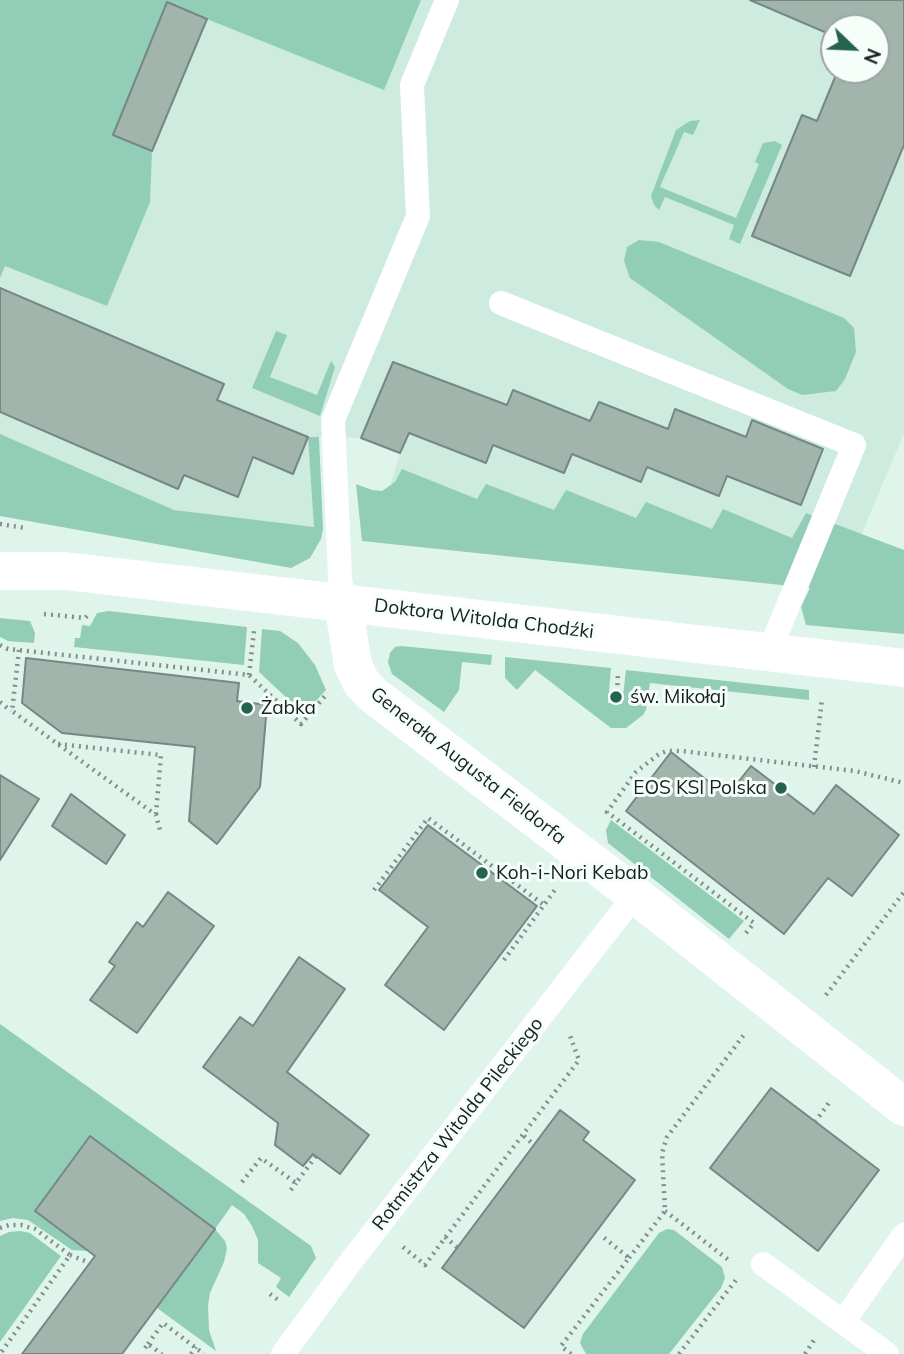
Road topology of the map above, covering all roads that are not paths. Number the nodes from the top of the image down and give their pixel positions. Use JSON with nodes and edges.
{"nodes":[{"id":1,"x":447,"y":0,"type":"edge"},
{"id":2,"x":501,"y":303,"type":"dead end"},
{"id":3,"x":0,"y":551,"type":"edge"},
{"id":4,"x":65,"y":571,"type":"junction"},
{"id":5,"x":0,"y":572,"type":"edge"},
{"id":6,"x":343,"y":603,"type":"junction"},
{"id":7,"x":769,"y":652,"type":"junction"},
{"id":8,"x":904,"y":668,"type":"edge"},
{"id":9,"x":635,"y":895,"type":"junction"},
{"id":10,"x":904,"y":1107,"type":"edge"},
{"id":11,"x":904,"y":1235,"type":"edge"},
{"id":12,"x":753,"y":1267,"type":"road end"},
{"id":13,"x":843,"y":1322,"type":"junction"},
{"id":14,"x":283,"y":1354,"type":"edge"},
{"id":15,"x":887,"y":1354,"type":"edge"}],
"edges":[{"from":1,"to":6,"type":"lane"},
{"from":2,"to":7,"type":"lane"},
{"from":3,"to":4,"type":"street","name":"Doktora Witolda Chodźki"},
{"from":4,"to":5,"type":"street","name":"Doktora Witolda Chodźki"},
{"from":4,"to":6,"type":"street","name":"Doktora Witolda Chodźki"},
{"from":6,"to":7,"type":"street","name":"Doktora Witolda Chodźki"},
{"from":6,"to":9,"type":"street","name":"Generała Augusta Fieldorfa"},
{"from":7,"to":8,"type":"street","name":"Doktora Witolda Chodźki"},
{"from":9,"to":10,"type":"street","name":"Generała Augusta Fieldorfa"},
{"from":9,"to":14,"type":"lane","name":"Rotmistrza Witolda Pileckiego"},
{"from":11,"to":13,"type":"lane"},
{"from":12,"to":13,"type":"lane"},
{"from":13,"to":15,"type":"lane"}]}
